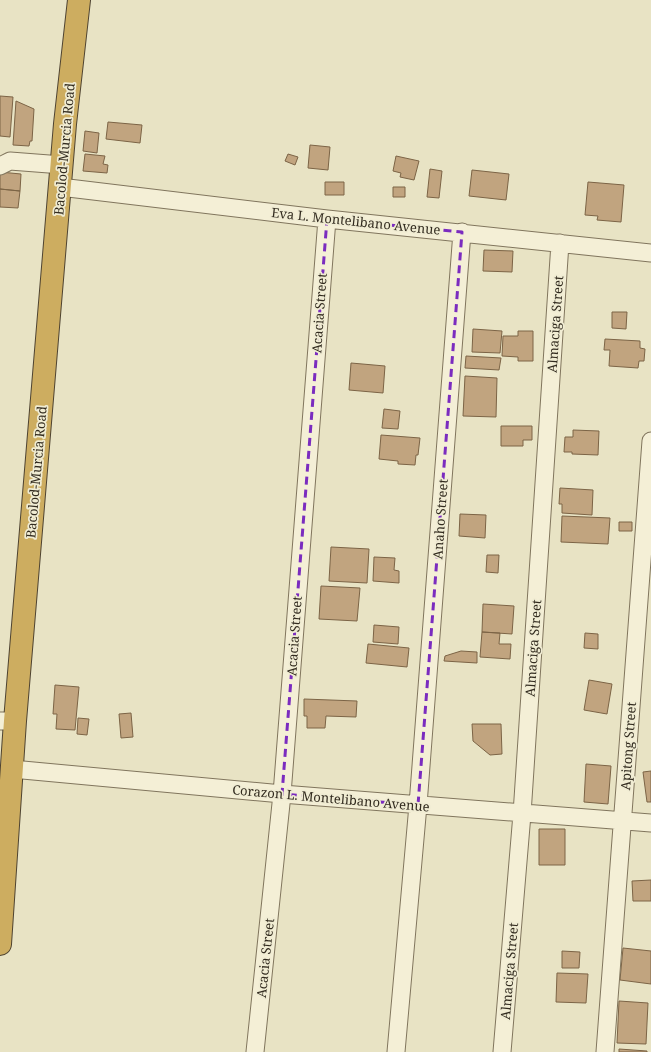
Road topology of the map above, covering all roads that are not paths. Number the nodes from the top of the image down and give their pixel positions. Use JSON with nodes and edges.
{"nodes":[{"id":1,"x":79,"y":0,"type":"edge"},
{"id":2,"x":62,"y":165,"type":"junction"},
{"id":3,"x":0,"y":166,"type":"edge"},
{"id":4,"x":60,"y":187,"type":"junction"},
{"id":5,"x":326,"y":219,"type":"junction"},
{"id":6,"x":462,"y":232,"type":"junction"},
{"id":7,"x":560,"y":243,"type":"junction"},
{"id":8,"x":651,"y":253,"type":"edge"},
{"id":9,"x":651,"y":441,"type":"edge"},
{"id":10,"x":8,"y":721,"type":"edge"},
{"id":11,"x":12,"y":769,"type":"junction"},
{"id":12,"x":282,"y":794,"type":"junction"},
{"id":13,"x":418,"y":805,"type":"junction"},
{"id":14,"x":522,"y":814,"type":"junction"},
{"id":15,"x":622,"y":822,"type":"junction"},
{"id":16,"x":651,"y":823,"type":"edge"},
{"id":17,"x":0,"y":944,"type":"edge"},
{"id":18,"x":255,"y":1052,"type":"edge"},
{"id":19,"x":396,"y":1052,"type":"edge"},
{"id":20,"x":502,"y":1052,"type":"edge"},
{"id":21,"x":605,"y":1052,"type":"edge"}],
"edges":[{"from":1,"to":2,"type":"highway","name":"Bacolod-Murcia Road"},
{"from":2,"to":3,"type":"street"},
{"from":2,"to":4,"type":"highway","name":"Bacolod-Murcia Road"},
{"from":4,"to":5,"type":"street","name":"Eva L. Montelibano Avenue"},
{"from":4,"to":10,"type":"highway","name":"Bacolod-Murcia Road"},
{"from":5,"to":6,"type":"street","name":"Eva L. Montelibano Avenue"},
{"from":5,"to":12,"type":"street","name":"Acacia Street"},
{"from":6,"to":7,"type":"street","name":"Eva L. Montelibano Avenue"},
{"from":6,"to":13,"type":"street","name":"Anaho Street"},
{"from":7,"to":8,"type":"street","name":"Eva L. Montelibano Avenue"},
{"from":7,"to":14,"type":"street","name":"Almaciga Street"},
{"from":9,"to":15,"type":"street","name":"Apitong Street"},
{"from":10,"to":11,"type":"highway","name":"Bacolod-Murcia Road"},
{"from":11,"to":12,"type":"street","name":"Corazon L. Montelibano Avenue"},
{"from":11,"to":17,"type":"highway","name":"Bacolod-Murcia Road"},
{"from":12,"to":13,"type":"street","name":"Corazon L. Montelibano Avenue"},
{"from":12,"to":18,"type":"street","name":"Acacia Street"},
{"from":13,"to":14,"type":"street","name":"Corazon L. Montelibano Avenue"},
{"from":13,"to":19,"type":"street","name":"Anaho Street"},
{"from":14,"to":15,"type":"street","name":"Corazon L. Montelibano Avenue"},
{"from":14,"to":20,"type":"street","name":"Almaciga Street"},
{"from":15,"to":16,"type":"street","name":"Corazon L. Montelibano Avenue"},
{"from":15,"to":21,"type":"street","name":"Apitong Street"}]}
